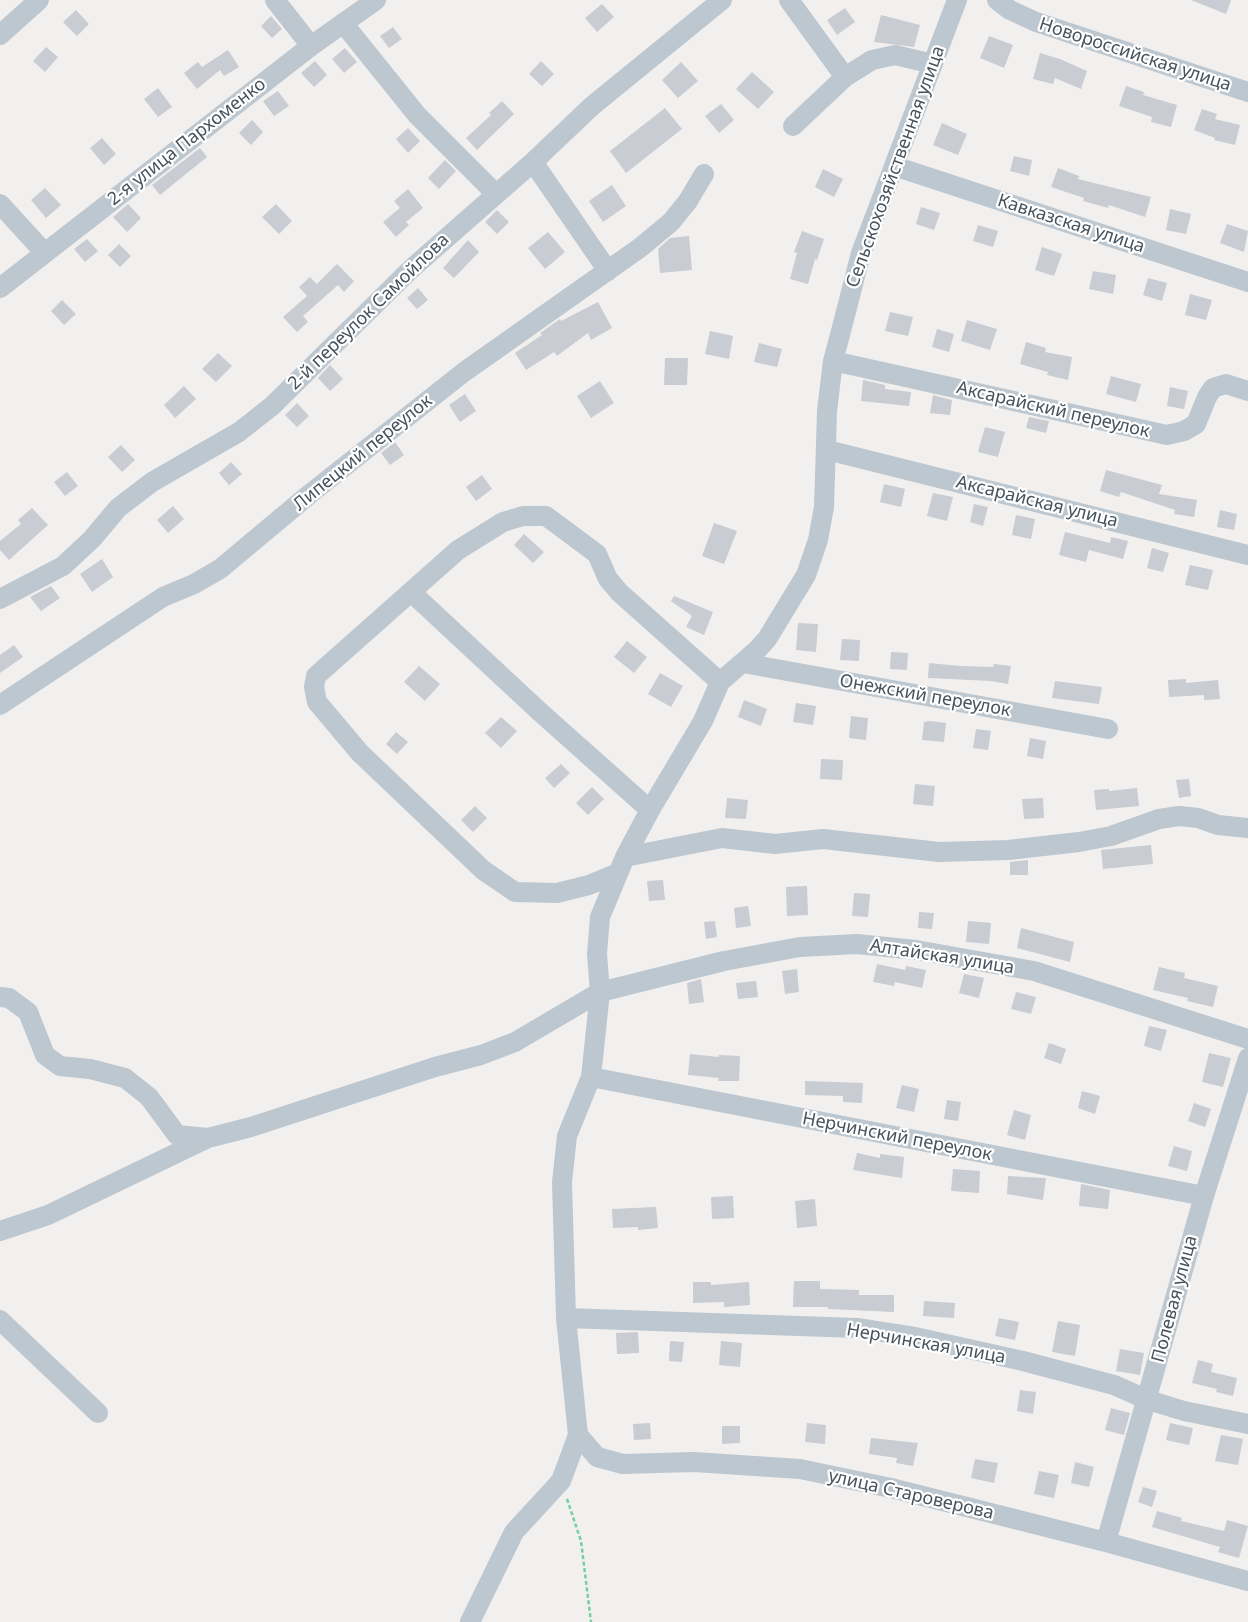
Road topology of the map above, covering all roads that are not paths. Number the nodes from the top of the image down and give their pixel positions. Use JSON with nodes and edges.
{"nodes":[{"id":1,"x":39,"y":0,"type":"edge"},
{"id":2,"x":275,"y":0,"type":"edge"},
{"id":3,"x":376,"y":0,"type":"edge"},
{"id":4,"x":722,"y":0,"type":"edge"},
{"id":5,"x":789,"y":0,"type":"edge"},
{"id":6,"x":956,"y":0,"type":"edge"},
{"id":7,"x":996,"y":0,"type":"edge"},
{"id":8,"x":343,"y":23,"type":"junction"},
{"id":9,"x":0,"y":35,"type":"edge"},
{"id":10,"x":311,"y":46,"type":"junction"},
{"id":11,"x":932,"y":64,"type":"junction"},
{"id":12,"x":845,"y":77,"type":"junction"},
{"id":13,"x":1248,"y":92,"type":"edge"},
{"id":14,"x":793,"y":126,"type":"dead end"},
{"id":15,"x":533,"y":162,"type":"junction"},
{"id":16,"x":894,"y":166,"type":"junction"},
{"id":17,"x":704,"y":174,"type":"dead end"},
{"id":18,"x":496,"y":194,"type":"junction"},
{"id":19,"x":0,"y":204,"type":"edge"},
{"id":20,"x":44,"y":252,"type":"junction"},
{"id":21,"x":608,"y":271,"type":"junction"},
{"id":22,"x":1248,"y":282,"type":"edge"},
{"id":23,"x":0,"y":288,"type":"edge"},
{"id":24,"x":833,"y":361,"type":"junction"},
{"id":25,"x":1248,"y":391,"type":"edge"},
{"id":26,"x":827,"y":450,"type":"junction"},
{"id":27,"x":1248,"y":555,"type":"edge"},
{"id":28,"x":411,"y":592,"type":"junction"},
{"id":29,"x":0,"y":599,"type":"edge"},
{"id":30,"x":743,"y":663,"type":"junction"},
{"id":31,"x":720,"y":682,"type":"junction"},
{"id":32,"x":0,"y":705,"type":"edge"},
{"id":33,"x":1108,"y":730,"type":"dead end"},
{"id":34,"x":650,"y":810,"type":"junction"},
{"id":35,"x":1248,"y":828,"type":"edge"},
{"id":36,"x":622,"y":865,"type":"junction"},
{"id":37,"x":600,"y":992,"type":"junction"},
{"id":38,"x":0,"y":998,"type":"edge"},
{"id":39,"x":1248,"y":1039,"type":"edge"},
{"id":40,"x":1248,"y":1058,"type":"edge"},
{"id":41,"x":591,"y":1077,"type":"junction"},
{"id":42,"x":208,"y":1138,"type":"junction"},
{"id":43,"x":1204,"y":1196,"type":"junction"},
{"id":44,"x":0,"y":1231,"type":"edge"},
{"id":45,"x":566,"y":1318,"type":"junction"},
{"id":46,"x":0,"y":1320,"type":"edge"},
{"id":47,"x":1148,"y":1400,"type":"junction"},
{"id":48,"x":98,"y":1413,"type":"dead end"},
{"id":49,"x":1248,"y":1424,"type":"edge"},
{"id":50,"x":578,"y":1435,"type":"junction"},
{"id":51,"x":1106,"y":1542,"type":"junction"},
{"id":52,"x":1248,"y":1581,"type":"edge"},
{"id":53,"x":470,"y":1622,"type":"edge"}],
"edges":[{"from":1,"to":9,"type":"street"},
{"from":2,"to":10,"type":"street"},
{"from":3,"to":8,"type":"street","name":"2-я улица Пархоменко"},
{"from":4,"to":15,"type":"street","name":"2-й переулок Самойлова"},
{"from":5,"to":12,"type":"street"},
{"from":6,"to":11,"type":"street","name":"Сельскохозяйственная улица"},
{"from":7,"to":13,"type":"street","name":"Новороссийская улица"},
{"from":8,"to":10,"type":"street","name":"2-я улица Пархоменко"},
{"from":8,"to":18,"type":"street"},
{"from":10,"to":20,"type":"street","name":"2-я улица Пархоменко"},
{"from":11,"to":12,"type":"street"},
{"from":11,"to":16,"type":"street","name":"Сельскохозяйственная улица"},
{"from":12,"to":14,"type":"street"},
{"from":15,"to":18,"type":"street","name":"2-й переулок Самойлова"},
{"from":15,"to":21,"type":"street"},
{"from":16,"to":22,"type":"street","name":"Кавказская улица"},
{"from":16,"to":24,"type":"street","name":"Сельскохозяйственная улица"},
{"from":17,"to":21,"type":"street","name":"Липецкий переулок"},
{"from":18,"to":29,"type":"street","name":"2-й переулок Самойлова"},
{"from":19,"to":20,"type":"street"},
{"from":20,"to":23,"type":"street","name":"2-я улица Пархоменко"},
{"from":21,"to":32,"type":"street","name":"Липецкий переулок"},
{"from":24,"to":25,"type":"street","name":"Аксарайский переулок"},
{"from":24,"to":26,"type":"street","name":"Сельскохозяйственная улица"},
{"from":26,"to":27,"type":"street","name":"Аксарайская улица"},
{"from":26,"to":30,"type":"street","name":"Сельскохозяйственная улица"},
{"from":28,"to":31,"type":"street"},
{"from":28,"to":34,"type":"street"},
{"from":28,"to":36,"type":"street"},
{"from":30,"to":31,"type":"street","name":"Сельскохозяйственная улица"},
{"from":30,"to":33,"type":"street","name":"Онежский переулок"},
{"from":31,"to":34,"type":"street","name":"Сельскохозяйственная улица"},
{"from":34,"to":36,"type":"street","name":"Сельскохозяйственная улица"},
{"from":35,"to":36,"type":"street"},
{"from":36,"to":37,"type":"street","name":"Сельскохозяйственная улица"},
{"from":37,"to":39,"type":"street","name":"Алтайская улица"},
{"from":37,"to":41,"type":"street","name":"Сельскохозяйственная улица"},
{"from":37,"to":42,"type":"street","name":"Алтайская улица"},
{"from":38,"to":42,"type":"street"},
{"from":40,"to":43,"type":"street","name":"Полевая улица"},
{"from":41,"to":43,"type":"street","name":"Нерчинский переулок"},
{"from":41,"to":45,"type":"street","name":"Сельскохозяйственная улица"},
{"from":42,"to":44,"type":"street"},
{"from":43,"to":47,"type":"street","name":"Полевая улица"},
{"from":45,"to":47,"type":"street","name":"Нерчинская улица"},
{"from":45,"to":50,"type":"street","name":"Сельскохозяйственная улица"},
{"from":46,"to":48,"type":"street"},
{"from":47,"to":49,"type":"street","name":"Нерчинская улица"},
{"from":47,"to":51,"type":"street","name":"Полевая улица"},
{"from":50,"to":51,"type":"street","name":"улица Староверова"},
{"from":50,"to":53,"type":"street"},
{"from":51,"to":52,"type":"street","name":"улица Староверова"}]}
